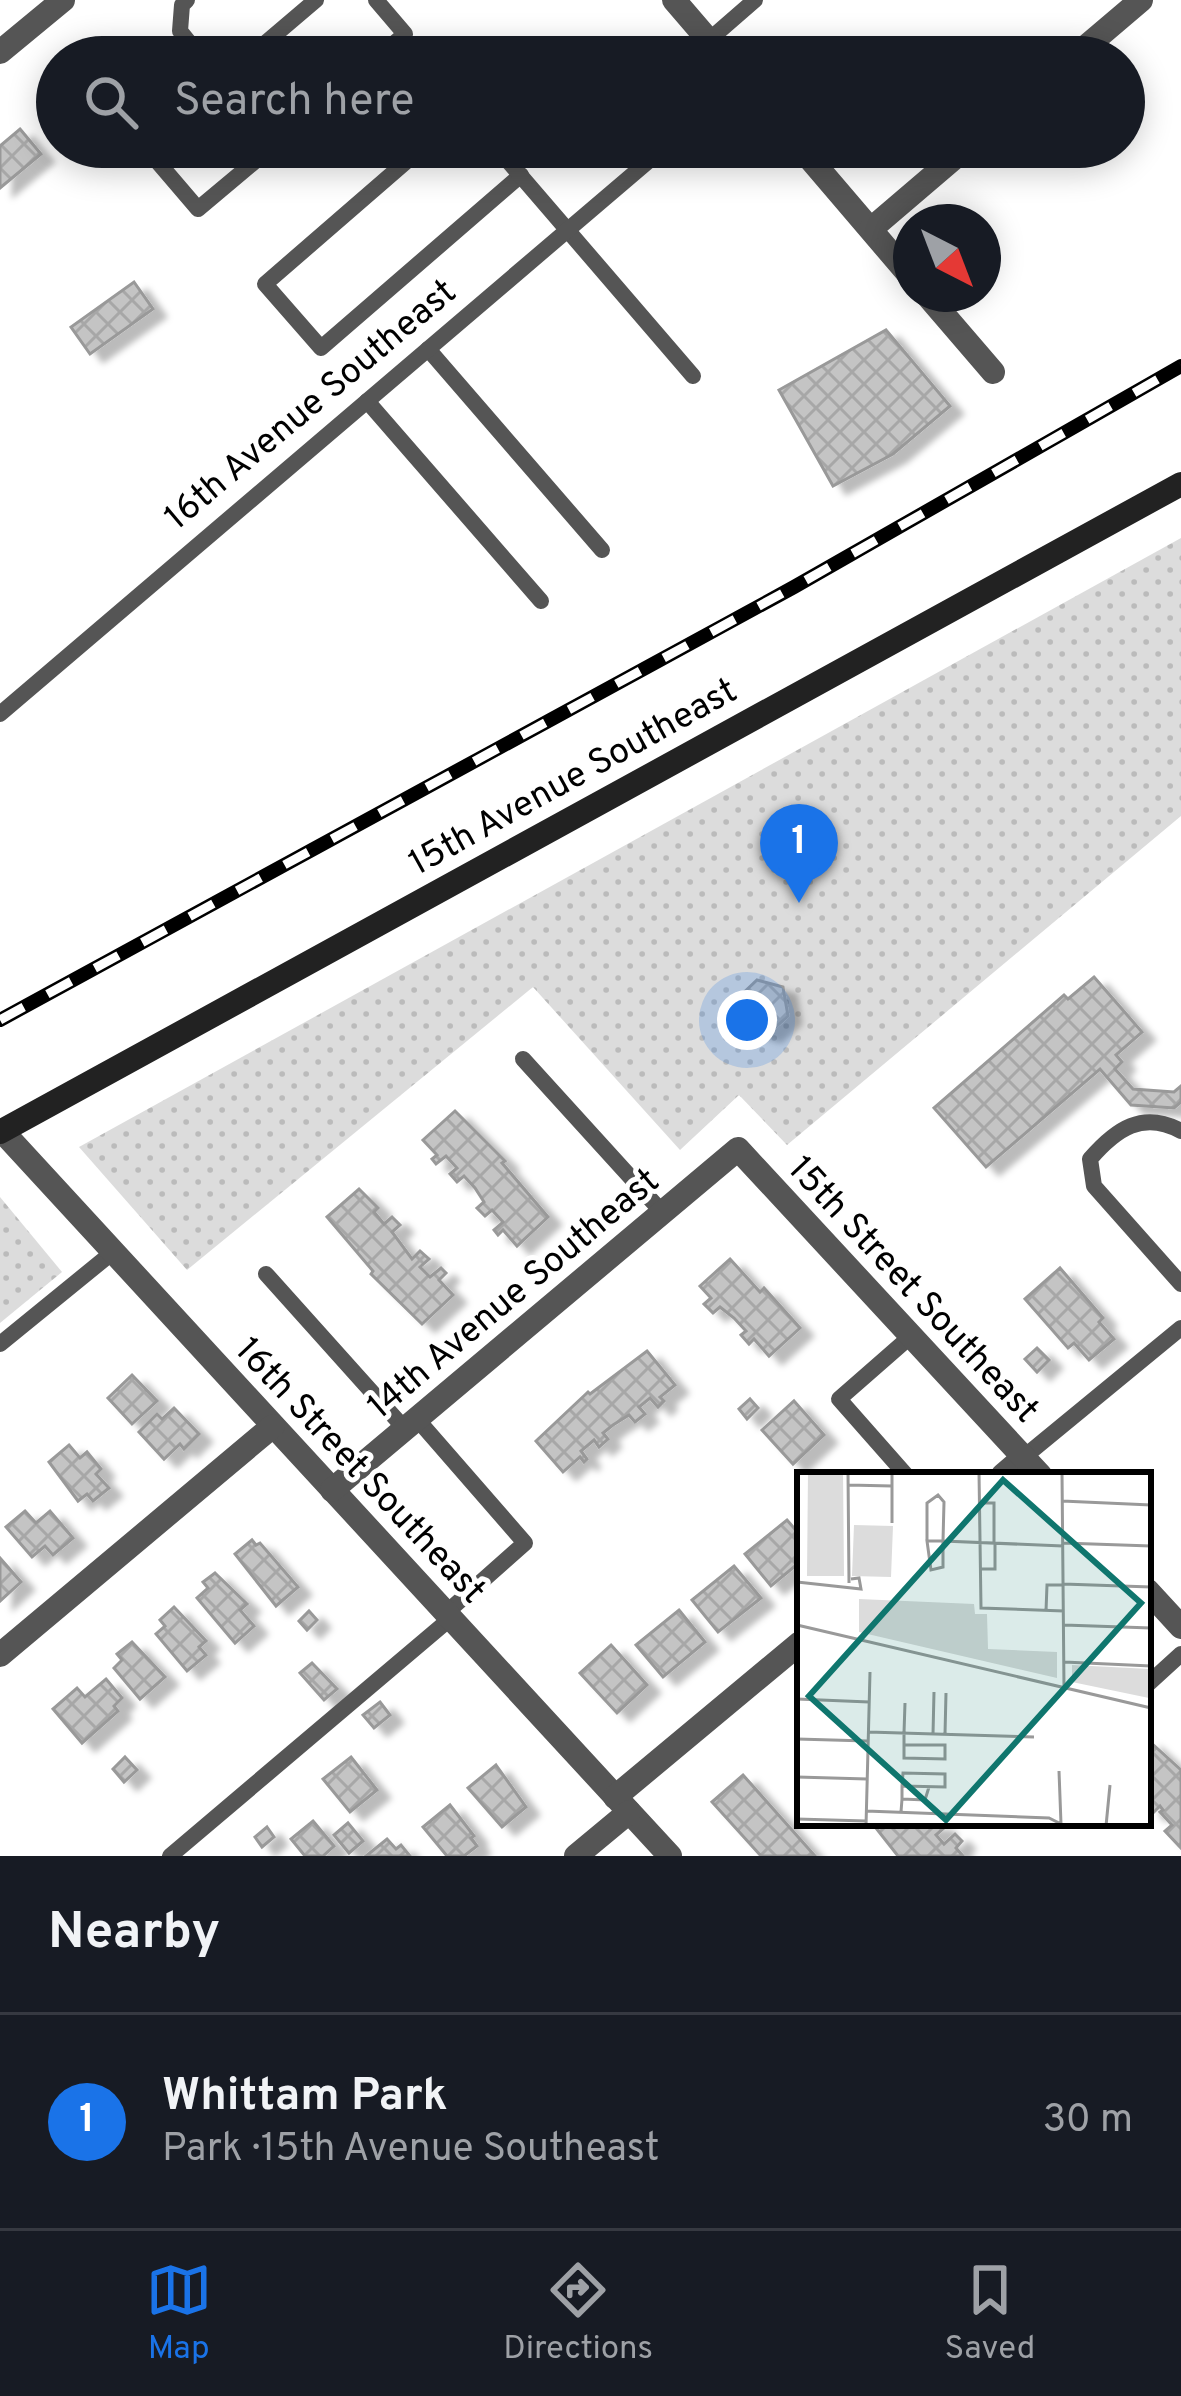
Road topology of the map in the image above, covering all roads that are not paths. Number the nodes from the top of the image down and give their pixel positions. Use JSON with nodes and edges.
{"nodes":[{"id":1,"x":63,"y":0,"type":"edge"},
{"id":2,"x":188,"y":0,"type":"edge"},
{"id":3,"x":316,"y":0,"type":"edge"},
{"id":4,"x":376,"y":0,"type":"edge"},
{"id":5,"x":674,"y":0,"type":"edge"},
{"id":6,"x":755,"y":0,"type":"edge"},
{"id":7,"x":1141,"y":0,"type":"edge"},
{"id":8,"x":184,"y":36,"type":"edge"},
{"id":9,"x":274,"y":36,"type":"edge"},
{"id":10,"x":403,"y":36,"type":"edge"},
{"id":11,"x":705,"y":36,"type":"edge"},
{"id":12,"x":726,"y":36,"type":"edge"},
{"id":13,"x":1099,"y":36,"type":"edge"},
{"id":14,"x":0,"y":52,"type":"edge"},
{"id":15,"x":163,"y":168,"type":"edge"},
{"id":16,"x":247,"y":168,"type":"edge"},
{"id":17,"x":399,"y":168,"type":"edge"},
{"id":18,"x":514,"y":168,"type":"edge"},
{"id":19,"x":640,"y":168,"type":"edge"},
{"id":20,"x":818,"y":168,"type":"edge"},
{"id":21,"x":943,"y":168,"type":"edge"},
{"id":22,"x":520,"y":175,"type":"junction"},
{"id":23,"x":871,"y":229,"type":"junction"},
{"id":24,"x":568,"y":230,"type":"junction"},
{"id":25,"x":893,"y":255,"type":"edge"},
{"id":26,"x":941,"y":312,"type":"edge"},
{"id":27,"x":428,"y":349,"type":"junction"},
{"id":28,"x":993,"y":372,"type":"dead end"},
{"id":29,"x":694,"y":376,"type":"dead end"},
{"id":30,"x":368,"y":401,"type":"junction"},
{"id":31,"x":1181,"y":484,"type":"edge"},
{"id":32,"x":602,"y":550,"type":"dead end"},
{"id":33,"x":541,"y":601,"type":"dead end"},
{"id":34,"x":0,"y":714,"type":"edge"},
{"id":35,"x":523,"y":1059,"type":"dead end"},
{"id":36,"x":1,"y":1131,"type":"edge"},
{"id":37,"x":1181,"y":1131,"type":"edge"},
{"id":38,"x":738,"y":1149,"type":"joint"},
{"id":39,"x":663,"y":1213,"type":"junction"},
{"id":40,"x":113,"y":1252,"type":"junction"},
{"id":41,"x":266,"y":1274,"type":"dead end"},
{"id":42,"x":1181,"y":1284,"type":"edge"},
{"id":43,"x":1181,"y":1328,"type":"edge"},
{"id":44,"x":911,"y":1336,"type":"junction"},
{"id":45,"x":0,"y":1344,"type":"edge"},
{"id":46,"x":411,"y":1424,"type":"junction"},
{"id":47,"x":273,"y":1426,"type":"junction"},
{"id":48,"x":1032,"y":1466,"type":"edge"},
{"id":49,"x":903,"y":1472,"type":"edge"},
{"id":50,"x":332,"y":1490,"type":"junction"},
{"id":51,"x":1151,"y":1595,"type":"edge"},
{"id":52,"x":448,"y":1615,"type":"junction"},
{"id":53,"x":1181,"y":1627,"type":"edge"},
{"id":54,"x":797,"y":1646,"type":"edge"},
{"id":55,"x":0,"y":1654,"type":"edge"},
{"id":56,"x":1181,"y":1654,"type":"edge"},
{"id":57,"x":1151,"y":1681,"type":"edge"},
{"id":58,"x":622,"y":1804,"type":"junction"},
{"id":59,"x":170,"y":1856,"type":"edge"},
{"id":60,"x":576,"y":1856,"type":"edge"},
{"id":61,"x":670,"y":1856,"type":"edge"}],
"edges":[{"from":1,"to":14,"type":"street"},
{"from":2,"to":8,"type":"lane"},
{"from":3,"to":9,"type":"lane"},
{"from":4,"to":10,"type":"lane"},
{"from":5,"to":11,"type":"street"},
{"from":6,"to":12,"type":"lane"},
{"from":7,"to":13,"type":"street"},
{"from":15,"to":16,"type":"lane"},
{"from":17,"to":22,"type":"lane"},
{"from":18,"to":22,"type":"lane"},
{"from":19,"to":24,"type":"lane","name":"16th Avenue Southeast"},
{"from":20,"to":23,"type":"street"},
{"from":21,"to":23,"type":"street"},
{"from":22,"to":24,"type":"lane"},
{"from":23,"to":25,"type":"street"},
{"from":24,"to":27,"type":"lane","name":"16th Avenue Southeast"},
{"from":24,"to":29,"type":"lane"},
{"from":26,"to":28,"type":"street"},
{"from":27,"to":30,"type":"lane","name":"16th Avenue Southeast"},
{"from":27,"to":32,"type":"lane"},
{"from":30,"to":33,"type":"lane"},
{"from":30,"to":34,"type":"lane","name":"16th Avenue Southeast"},
{"from":31,"to":36,"type":"street","name":"15th Avenue Southeast"},
{"from":35,"to":39,"type":"lane"},
{"from":36,"to":40,"type":"street","name":"16th Street Southeast"},
{"from":37,"to":42,"type":"lane"},
{"from":38,"to":39,"type":"street","name":"14th Avenue Southeast"},
{"from":38,"to":44,"type":"street","name":"15th Street Southeast"},
{"from":39,"to":46,"type":"street","name":"14th Avenue Southeast"},
{"from":40,"to":45,"type":"lane"},
{"from":40,"to":47,"type":"street","name":"16th Street Southeast"},
{"from":41,"to":46,"type":"lane"},
{"from":43,"to":48,"type":"lane"},
{"from":44,"to":48,"type":"street","name":"15th Street Southeast"},
{"from":44,"to":49,"type":"lane"},
{"from":46,"to":50,"type":"street","name":"14th Avenue Southeast"},
{"from":46,"to":52,"type":"lane"},
{"from":47,"to":50,"type":"street","name":"16th Street Southeast"},
{"from":47,"to":55,"type":"street"},
{"from":50,"to":52,"type":"street","name":"16th Street Southeast"},
{"from":51,"to":53,"type":"street"},
{"from":52,"to":58,"type":"street","name":"16th Street Southeast"},
{"from":52,"to":59,"type":"lane"},
{"from":54,"to":58,"type":"street"},
{"from":56,"to":57,"type":"lane"},
{"from":58,"to":60,"type":"street"},
{"from":58,"to":61,"type":"street","name":"16th Street Southeast"}]}
